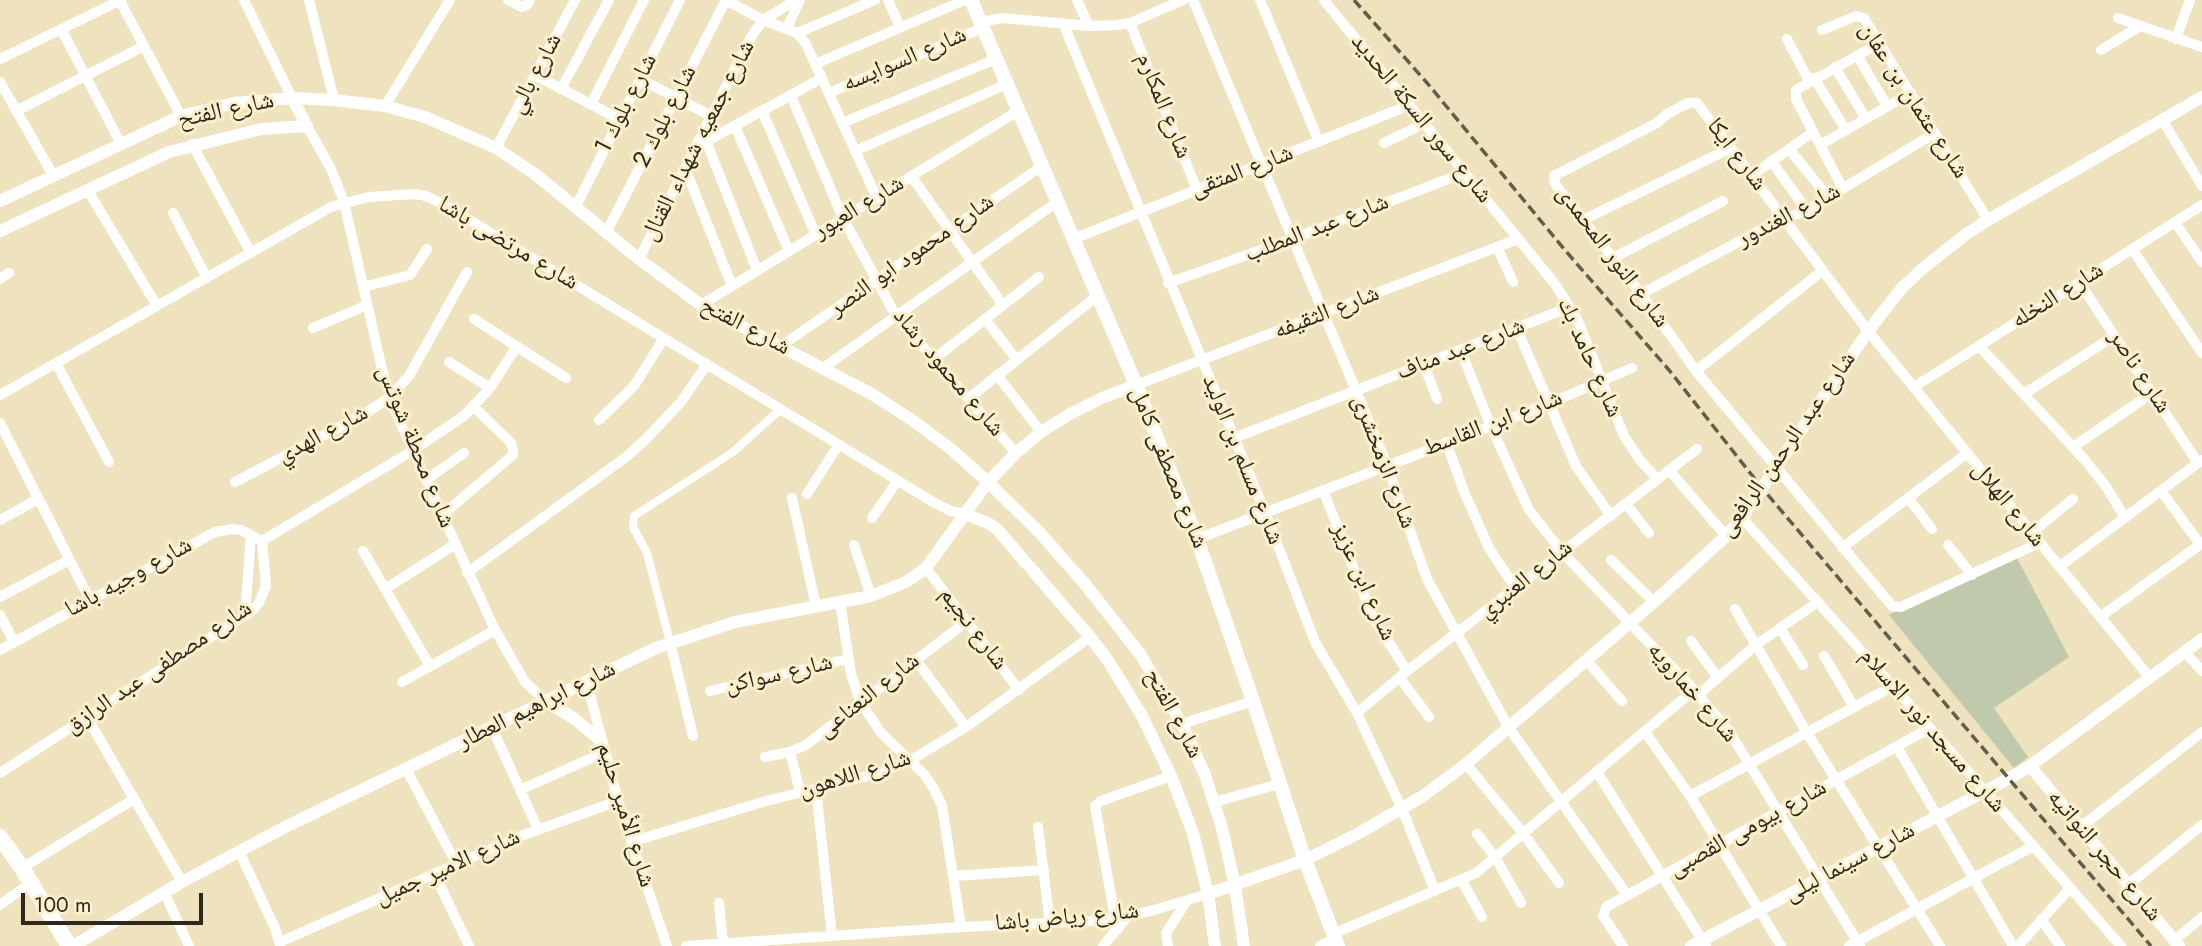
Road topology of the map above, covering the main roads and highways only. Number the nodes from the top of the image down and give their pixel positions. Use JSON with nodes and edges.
{"nodes":[{"id":1,"x":971,"y":0,"type":"edge"},
{"id":2,"x":0,"y":837,"type":"edge"},
{"id":3,"x":0,"y":855,"type":"edge"},
{"id":4,"x":1335,"y":939,"type":"edge"},
{"id":5,"x":56,"y":946,"type":"edge"},
{"id":6,"x":71,"y":946,"type":"edge"}],
"edges":[{"from":1,"to":4,"type":"main road","name":"شارع مصطفى كامل"},
{"from":2,"to":6,"type":"main road"},
{"from":3,"to":5,"type":"main road"}]}
